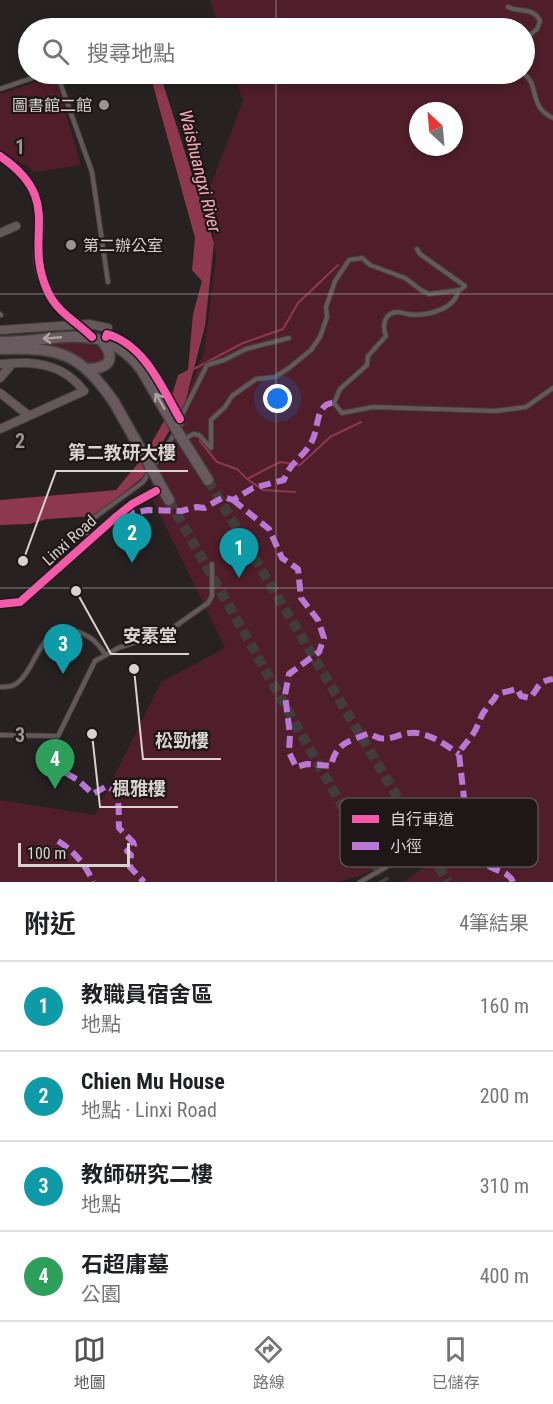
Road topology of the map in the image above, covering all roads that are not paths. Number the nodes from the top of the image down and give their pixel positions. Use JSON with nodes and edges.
{"nodes":[{"id":1,"x":508,"y":7,"type":"dead end"},
{"id":2,"x":535,"y":31,"type":"edge"},
{"id":3,"x":18,"y":83,"type":"edge"},
{"id":4,"x":61,"y":84,"type":"edge"},
{"id":5,"x":532,"y":84,"type":"edge"},
{"id":6,"x":0,"y":89,"type":"edge"},
{"id":7,"x":553,"y":118,"type":"edge"},
{"id":8,"x":0,"y":156,"type":"edge"},
{"id":9,"x":16,"y":226,"type":"dead end"},
{"id":10,"x":0,"y":233,"type":"edge"},
{"id":11,"x":417,"y":249,"type":"dead end"},
{"id":12,"x":108,"y":282,"type":"dead end"},
{"id":13,"x":458,"y":290,"type":"junction"},
{"id":14,"x":108,"y":328,"type":"dead end"},
{"id":15,"x":0,"y":330,"type":"edge"},
{"id":16,"x":93,"y":336,"type":"junction"},
{"id":17,"x":289,"y":338,"type":"dead end"},
{"id":18,"x":0,"y":342,"type":"edge"},
{"id":19,"x":0,"y":349,"type":"edge"},
{"id":20,"x":0,"y":364,"type":"edge"},
{"id":21,"x":12,"y":364,"type":"junction"},
{"id":22,"x":88,"y":369,"type":"junction"},
{"id":23,"x":0,"y":378,"type":"edge"},
{"id":24,"x":553,"y":388,"type":"edge"},
{"id":25,"x":0,"y":393,"type":"edge"},
{"id":26,"x":28,"y":415,"type":"junction"},
{"id":27,"x":0,"y":429,"type":"edge"},
{"id":28,"x":184,"y":435,"type":"junction"},
{"id":29,"x":208,"y":480,"type":"tunnel mouth"},
{"id":30,"x":156,"y":491,"type":"dead end"},
{"id":31,"x":169,"y":500,"type":"tunnel mouth"},
{"id":32,"x":91,"y":539,"type":"junction"},
{"id":33,"x":212,"y":564,"type":"dead end"},
{"id":34,"x":0,"y":604,"type":"edge"},
{"id":35,"x":106,"y":655,"type":"junction"},
{"id":36,"x":0,"y":687,"type":"edge"},
{"id":37,"x":0,"y":735,"type":"edge"},
{"id":38,"x":386,"y":867,"type":"edge"},
{"id":39,"x":360,"y":882,"type":"edge"}],
"edges":[{"from":1,"to":2,"type":"lane"},
{"from":3,"to":6,"type":"lane"},
{"from":4,"to":12,"type":"lane"},
{"from":5,"to":7,"type":"lane"},
{"from":8,"to":16,"type":"street","bridge":true},
{"from":9,"to":10,"type":"street"},
{"from":11,"to":13,"type":"lane"},
{"from":13,"to":24,"type":"lane"},
{"from":13,"to":28,"type":"lane"},
{"from":14,"to":15,"type":"street"},
{"from":16,"to":18,"type":"main road","one_way":true},
{"from":16,"to":22,"type":"main road"},
{"from":28,"to":16,"type":"main road","one_way":true,"bridge":true},
{"from":17,"to":32,"type":"lane"},
{"from":19,"to":22,"type":"main road"},
{"from":20,"to":21,"type":"street"},
{"from":21,"to":23,"type":"street"},
{"from":21,"to":26,"type":"street"},
{"from":22,"to":31,"type":"main road","bridge":true},
{"from":25,"to":26,"type":"street"},
{"from":26,"to":27,"type":"street"},
{"from":28,"to":29,"type":"main road"},
{"from":30,"to":32,"type":"street","name":"Linxi Road"},
{"from":32,"to":34,"type":"street","name":"Linxi Road"},
{"from":33,"to":35,"type":"lane"},
{"from":35,"to":36,"type":"lane"},
{"from":35,"to":37,"type":"lane"},
{"from":38,"to":39,"type":"lane"}]}
